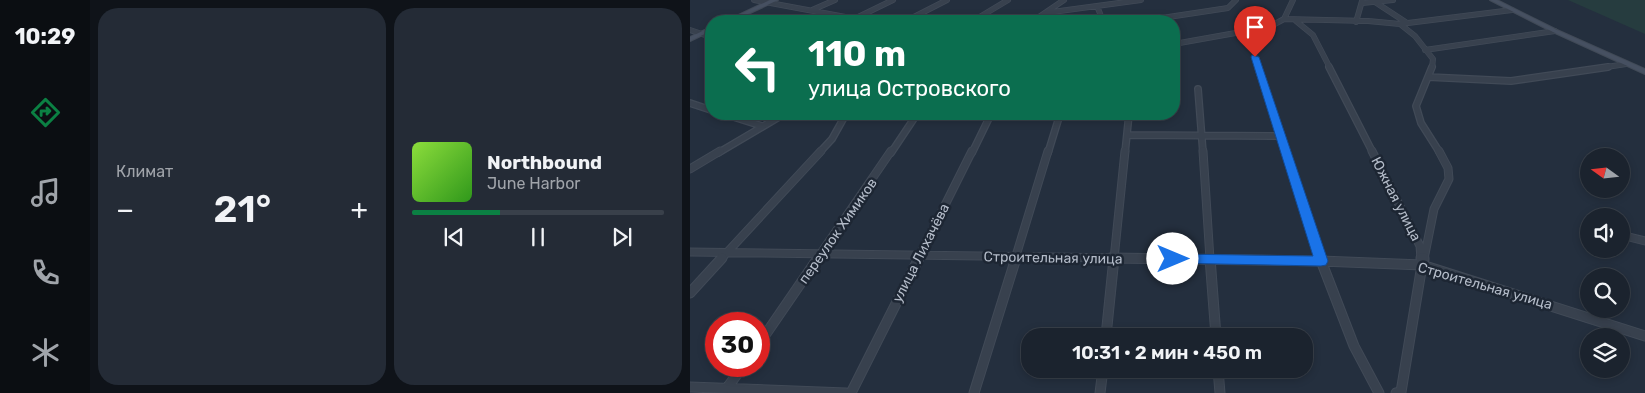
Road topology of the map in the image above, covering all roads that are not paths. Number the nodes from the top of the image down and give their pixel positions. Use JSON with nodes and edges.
{"nodes":[{"id":1,"x":754,"y":0,"type":"edge"},
{"id":2,"x":836,"y":0,"type":"edge"},
{"id":3,"x":893,"y":0,"type":"edge"},
{"id":4,"x":946,"y":0,"type":"edge"},
{"id":5,"x":1008,"y":0,"type":"edge"},
{"id":6,"x":1064,"y":0,"type":"edge"},
{"id":7,"x":1141,"y":0,"type":"edge"},
{"id":8,"x":1236,"y":0,"type":"edge"},
{"id":9,"x":1293,"y":0,"type":"edge"},
{"id":10,"x":1393,"y":0,"type":"edge"},
{"id":11,"x":1493,"y":0,"type":"edge"},
{"id":12,"x":773,"y":1,"type":"edge"},
{"id":13,"x":1362,"y":2,"type":"edge"},
{"id":14,"x":1375,"y":2,"type":"junction"},
{"id":15,"x":1097,"y":6,"type":"junction"},
{"id":16,"x":811,"y":10,"type":"junction"},
{"id":17,"x":1512,"y":10,"type":"junction"},
{"id":18,"x":1045,"y":13,"type":"junction"},
{"id":19,"x":742,"y":15,"type":"edge"},
{"id":20,"x":835,"y":15,"type":"edge"},
{"id":21,"x":862,"y":15,"type":"edge"},
{"id":22,"x":917,"y":15,"type":"edge"},
{"id":23,"x":983,"y":15,"type":"edge"},
{"id":24,"x":1042,"y":15,"type":"edge"},
{"id":25,"x":1101,"y":15,"type":"edge"},
{"id":26,"x":1180,"y":15,"type":"edge"},
{"id":27,"x":1284,"y":19,"type":"junction"},
{"id":28,"x":1296,"y":21,"type":"junction"},
{"id":29,"x":1356,"y":22,"type":"junction"},
{"id":30,"x":1407,"y":23,"type":"junction"},
{"id":31,"x":1400,"y":24,"type":"junction"},
{"id":32,"x":690,"y":30,"type":"edge"},
{"id":33,"x":1555,"y":31,"type":"junction"},
{"id":34,"x":705,"y":32,"type":"edge"},
{"id":35,"x":701,"y":34,"type":"junction"},
{"id":36,"x":705,"y":35,"type":"edge"},
{"id":37,"x":690,"y":39,"type":"edge"},
{"id":38,"x":1180,"y":43,"type":"edge"},
{"id":39,"x":1425,"y":50,"type":"junction"},
{"id":40,"x":1255,"y":57,"type":"dead end"},
{"id":41,"x":1626,"y":64,"type":"junction"},
{"id":42,"x":1645,"y":72,"type":"edge"},
{"id":43,"x":1428,"y":77,"type":"junction"},
{"id":44,"x":1198,"y":89,"type":"dead end"},
{"id":45,"x":690,"y":103,"type":"edge"},
{"id":46,"x":705,"y":108,"type":"edge"},
{"id":47,"x":743,"y":120,"type":"edge"},
{"id":48,"x":773,"y":120,"type":"edge"},
{"id":49,"x":842,"y":120,"type":"edge"},
{"id":50,"x":914,"y":120,"type":"edge"},
{"id":51,"x":988,"y":120,"type":"edge"},
{"id":52,"x":1058,"y":120,"type":"edge"},
{"id":53,"x":1129,"y":120,"type":"edge"},
{"id":54,"x":762,"y":126,"type":"junction"},
{"id":55,"x":1128,"y":135,"type":"junction"},
{"id":56,"x":1202,"y":135,"type":"junction"},
{"id":57,"x":1280,"y":136,"type":"junction"},
{"id":58,"x":690,"y":169,"type":"edge"},
{"id":59,"x":1630,"y":237,"type":"edge"},
{"id":60,"x":1645,"y":241,"type":"edge"},
{"id":61,"x":690,"y":252,"type":"edge"},
{"id":62,"x":726,"y":253,"type":"junction"},
{"id":63,"x":822,"y":254,"type":"junction"},
{"id":64,"x":919,"y":256,"type":"junction"},
{"id":65,"x":1015,"y":258,"type":"junction"},
{"id":66,"x":1115,"y":259,"type":"junction"},
{"id":67,"x":1211,"y":259,"type":"junction"},
{"id":68,"x":1321,"y":261,"type":"junction"},
{"id":69,"x":1422,"y":265,"type":"junction"},
{"id":70,"x":690,"y":293,"type":"edge"},
{"id":71,"x":770,"y":328,"type":"edge"},
{"id":72,"x":1107,"y":328,"type":"edge"},
{"id":73,"x":1215,"y":328,"type":"edge"},
{"id":74,"x":1645,"y":336,"type":"edge"},
{"id":75,"x":735,"y":377,"type":"edge"},
{"id":76,"x":1102,"y":378,"type":"edge"},
{"id":77,"x":1219,"y":378,"type":"edge"},
{"id":78,"x":690,"y":387,"type":"edge"},
{"id":79,"x":727,"y":388,"type":"junction"},
{"id":80,"x":846,"y":393,"type":"edge"},
{"id":81,"x":851,"y":393,"type":"edge"},
{"id":82,"x":974,"y":393,"type":"edge"},
{"id":83,"x":1100,"y":393,"type":"edge"},
{"id":84,"x":1220,"y":393,"type":"edge"},
{"id":85,"x":1379,"y":393,"type":"edge"},
{"id":86,"x":1396,"y":393,"type":"edge"}],
"edges":[{"from":1,"to":12,"type":"street"},
{"from":2,"to":16,"type":"street"},
{"from":3,"to":21,"type":"street"},
{"from":4,"to":22,"type":"street"},
{"from":5,"to":23,"type":"street"},
{"from":6,"to":18,"type":"street"},
{"from":7,"to":15,"type":"street"},
{"from":8,"to":26,"type":"street"},
{"from":9,"to":27,"type":"street"},
{"from":10,"to":14,"type":"street"},
{"from":11,"to":17,"type":"main road"},
{"from":12,"to":16,"type":"street"},
{"from":12,"to":19,"type":"main road"},
{"from":13,"to":14,"type":"street"},
{"from":13,"to":29,"type":"street"},
{"from":14,"to":30,"type":"street"},
{"from":15,"to":18,"type":"street"},
{"from":15,"to":25,"type":"street"},
{"from":16,"to":20,"type":"street"},
{"from":17,"to":30,"type":"street"},
{"from":17,"to":33,"type":"main road"},
{"from":18,"to":24,"type":"street"},
{"from":27,"to":28,"type":"street"},
{"from":27,"to":38,"type":"street"},
{"from":28,"to":29,"type":"street"},
{"from":28,"to":69,"type":"street","name":"Южная улица"},
{"from":29,"to":31,"type":"street"},
{"from":30,"to":31,"type":"street"},
{"from":31,"to":39,"type":"street"},
{"from":32,"to":35,"type":"street"},
{"from":33,"to":39,"type":"street"},
{"from":33,"to":41,"type":"main road"},
{"from":34,"to":35,"type":"main road"},
{"from":35,"to":36,"type":"street"},
{"from":35,"to":37,"type":"main road"},
{"from":39,"to":43,"type":"street"},
{"from":40,"to":57,"type":"street"},
{"from":41,"to":42,"type":"main road"},
{"from":41,"to":43,"type":"street"},
{"from":43,"to":69,"type":"street"},
{"from":44,"to":56,"type":"street"},
{"from":45,"to":46,"type":"street"},
{"from":47,"to":54,"type":"street"},
{"from":48,"to":54,"type":"street"},
{"from":49,"to":62,"type":"street"},
{"from":50,"to":63,"type":"street","name":"переулок Химиков"},
{"from":51,"to":64,"type":"street","name":"улица Лихачёва"},
{"from":52,"to":65,"type":"street"},
{"from":53,"to":55,"type":"street"},
{"from":54,"to":58,"type":"street"},
{"from":55,"to":56,"type":"street"},
{"from":55,"to":66,"type":"street"},
{"from":56,"to":57,"type":"street"},
{"from":56,"to":67,"type":"street"},
{"from":57,"to":68,"type":"street"},
{"from":59,"to":60,"type":"street"},
{"from":61,"to":62,"type":"street","name":"Строительная улица"},
{"from":62,"to":63,"type":"street","name":"Строительная улица"},
{"from":62,"to":70,"type":"street"},
{"from":63,"to":64,"type":"street","name":"Строительная улица"},
{"from":63,"to":71,"type":"street","name":"переулок Химиков"},
{"from":64,"to":65,"type":"street","name":"Строительная улица"},
{"from":64,"to":81,"type":"street","name":"улица Лихачёва"},
{"from":65,"to":66,"type":"street","name":"Строительная улица"},
{"from":65,"to":82,"type":"street"},
{"from":66,"to":67,"type":"street","name":"Строительная улица"},
{"from":66,"to":72,"type":"street"},
{"from":67,"to":68,"type":"street","name":"Строительная улица"},
{"from":67,"to":73,"type":"street"},
{"from":68,"to":69,"type":"street","name":"Строительная улица"},
{"from":68,"to":85,"type":"street"},
{"from":69,"to":74,"type":"street","name":"Строительная улица"},
{"from":69,"to":86,"type":"street","name":"Южная улица"},
{"from":75,"to":79,"type":"street"},
{"from":76,"to":83,"type":"street"},
{"from":77,"to":84,"type":"street"},
{"from":78,"to":79,"type":"street"},
{"from":79,"to":80,"type":"street"}]}
